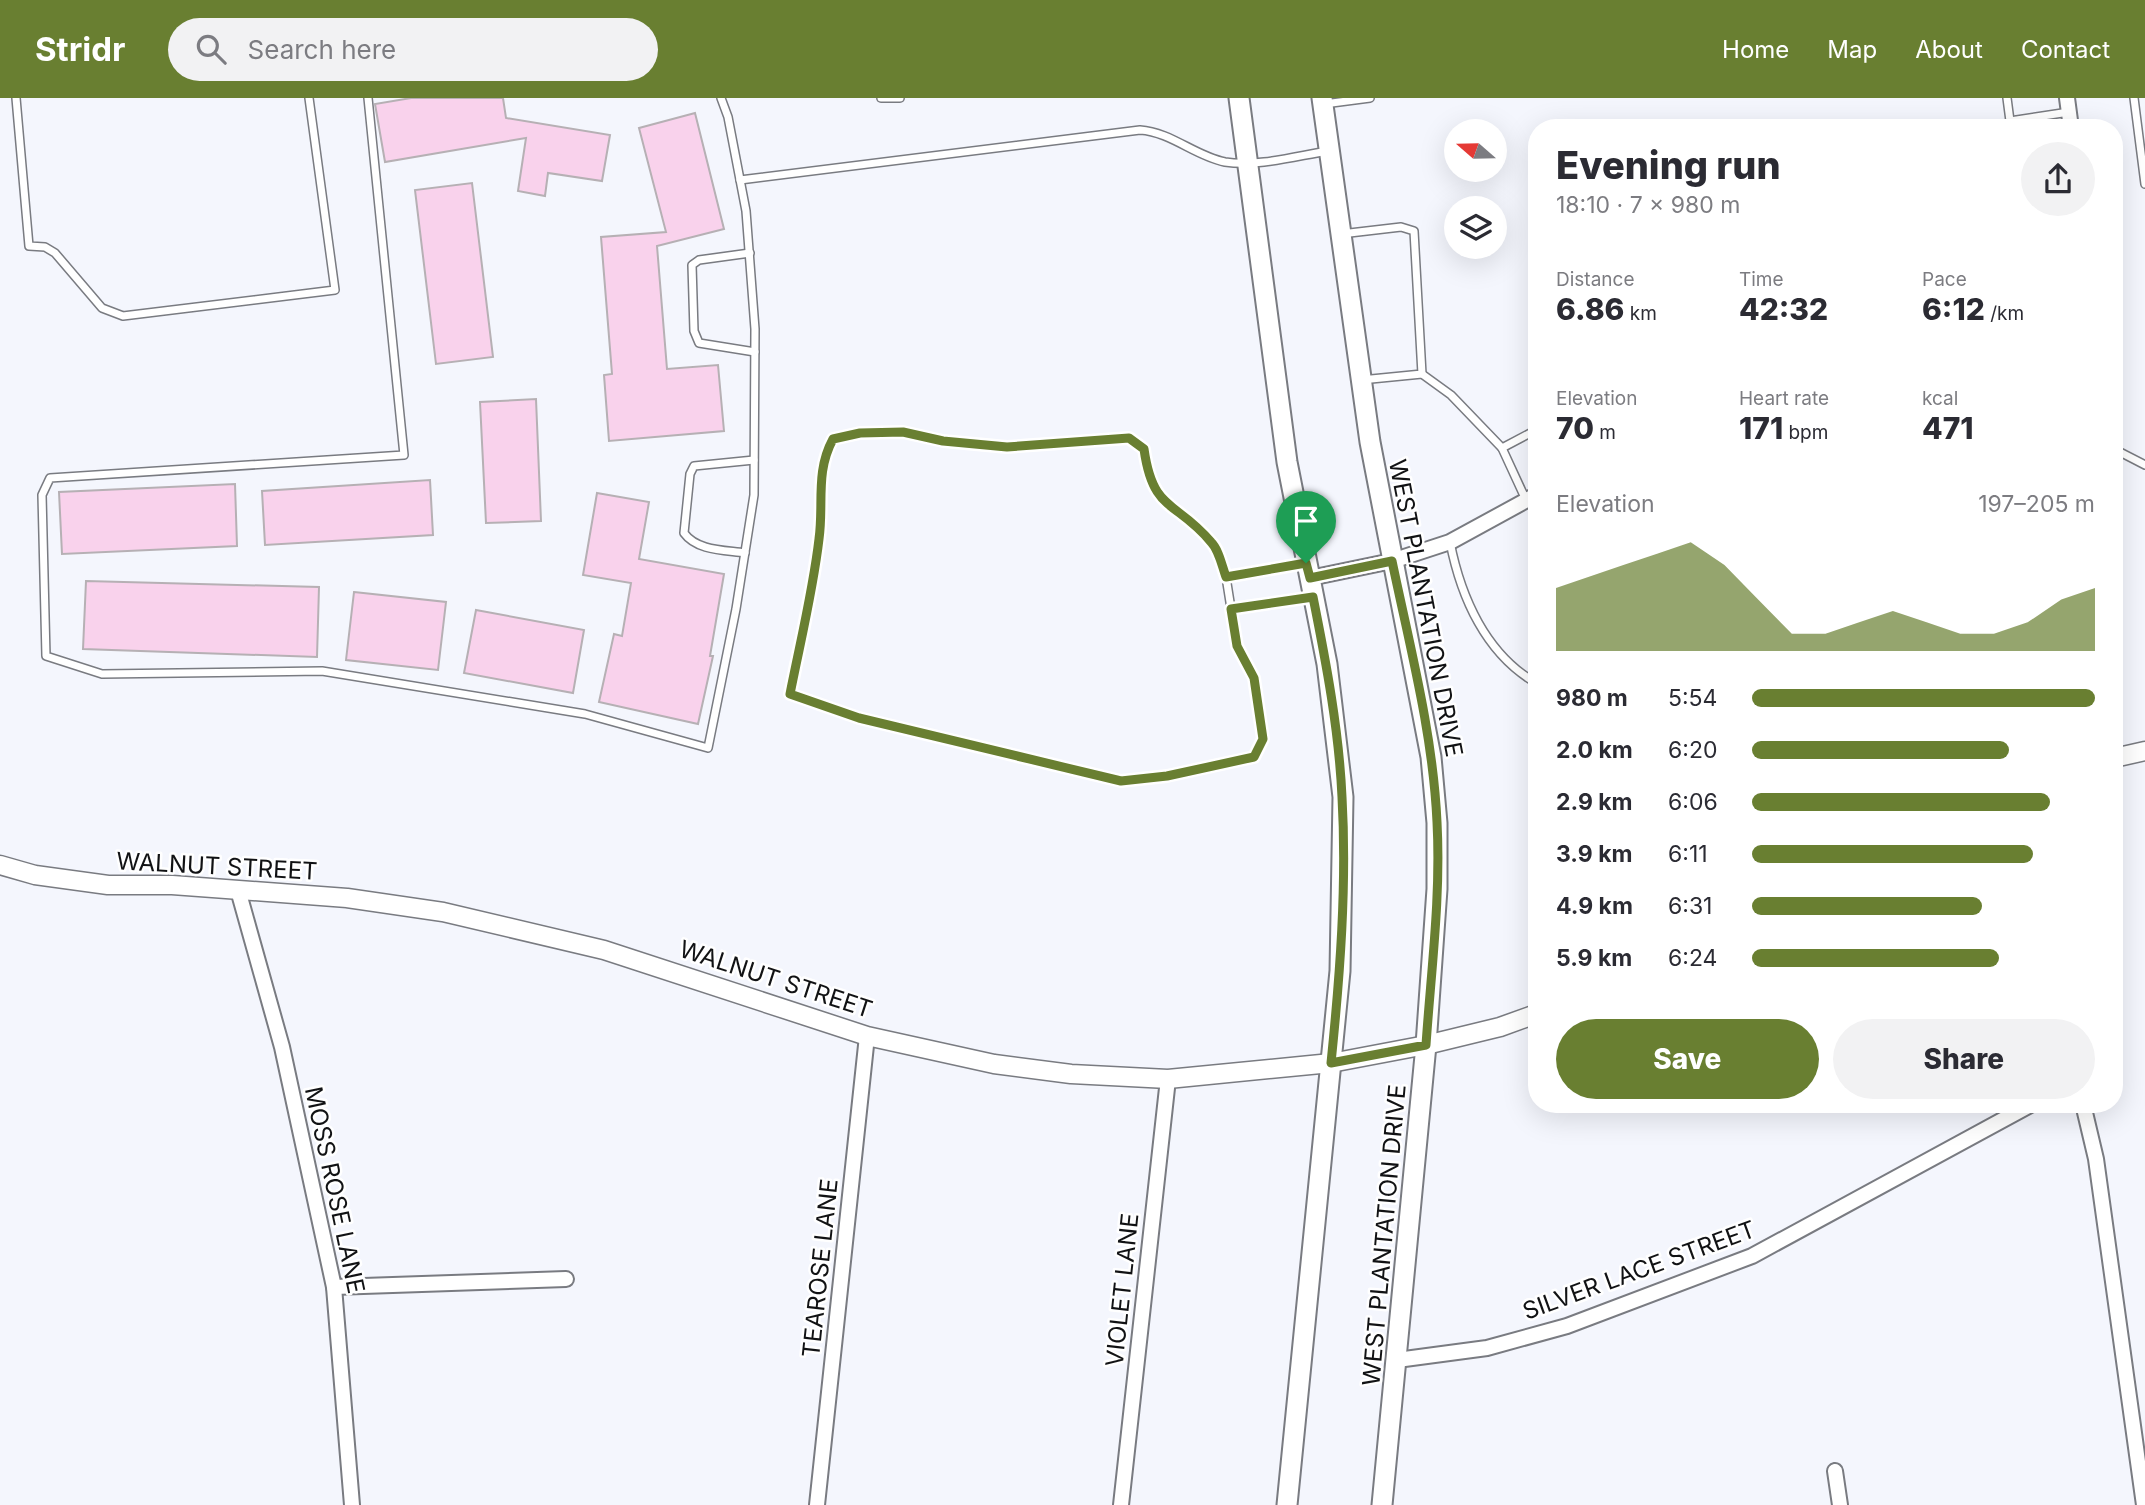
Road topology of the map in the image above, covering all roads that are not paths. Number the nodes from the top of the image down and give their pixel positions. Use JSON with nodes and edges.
{"nodes":[{"id":1,"x":16,"y":98,"type":"edge"},
{"id":2,"x":309,"y":98,"type":"edge"},
{"id":3,"x":368,"y":98,"type":"edge"},
{"id":4,"x":722,"y":98,"type":"edge"},
{"id":5,"x":881,"y":98,"type":"edge"},
{"id":6,"x":900,"y":98,"type":"edge"},
{"id":7,"x":1239,"y":98,"type":"edge"},
{"id":8,"x":1370,"y":98,"type":"edge"},
{"id":9,"x":2007,"y":98,"type":"edge"},
{"id":10,"x":2134,"y":98,"type":"edge"},
{"id":11,"x":1323,"y":101,"type":"edge"},
{"id":12,"x":2068,"y":105,"type":"edge"},
{"id":13,"x":2010,"y":119,"type":"edge"},
{"id":14,"x":2030,"y":119,"type":"edge"},
{"id":15,"x":1329,"y":151,"type":"junction"},
{"id":16,"x":1247,"y":163,"type":"junction"},
{"id":17,"x":740,"y":180,"type":"junction"},
{"id":18,"x":2145,"y":184,"type":"edge"},
{"id":19,"x":1340,"y":234,"type":"junction"},
{"id":20,"x":750,"y":253,"type":"junction"},
{"id":21,"x":755,"y":352,"type":"junction"},
{"id":22,"x":1422,"y":374,"type":"junction"},
{"id":23,"x":1360,"y":380,"type":"junction"},
{"id":24,"x":1528,"y":434,"type":"edge"},
{"id":25,"x":1502,"y":448,"type":"junction"},
{"id":26,"x":2123,"y":454,"type":"edge"},
{"id":27,"x":754,"y":460,"type":"junction"},
{"id":28,"x":2145,"y":465,"type":"edge"},
{"id":29,"x":1528,"y":492,"type":"edge"},
{"id":30,"x":1528,"y":499,"type":"edge"},
{"id":31,"x":1450,"y":542,"type":"junction"},
{"id":32,"x":745,"y":553,"type":"junction"},
{"id":33,"x":1392,"y":561,"type":"junction"},
{"id":34,"x":1226,"y":577,"type":"junction"},
{"id":35,"x":1310,"y":579,"type":"junction"},
{"id":36,"x":1231,"y":609,"type":"junction"},
{"id":37,"x":1528,"y":678,"type":"edge"},
{"id":38,"x":2145,"y":751,"type":"edge"},
{"id":39,"x":2123,"y":756,"type":"edge"},
{"id":40,"x":0,"y":865,"type":"edge"},
{"id":41,"x":238,"y":890,"type":"junction"},
{"id":42,"x":1528,"y":1017,"type":"edge"},
{"id":43,"x":867,"y":1036,"type":"junction"},
{"id":44,"x":1426,"y":1045,"type":"junction"},
{"id":45,"x":1331,"y":1063,"type":"junction"},
{"id":46,"x":1168,"y":1079,"type":"junction"},
{"id":47,"x":2015,"y":1113,"type":"edge"},
{"id":48,"x":2085,"y":1113,"type":"edge"},
{"id":49,"x":566,"y":1279,"type":"dead end"},
{"id":50,"x":334,"y":1287,"type":"junction"},
{"id":51,"x":1396,"y":1360,"type":"junction"},
{"id":52,"x":1835,"y":1471,"type":"dead end"},
{"id":53,"x":352,"y":1505,"type":"edge"},
{"id":54,"x":817,"y":1505,"type":"edge"},
{"id":55,"x":1121,"y":1505,"type":"edge"},
{"id":56,"x":1287,"y":1505,"type":"edge"},
{"id":57,"x":1382,"y":1505,"type":"edge"},
{"id":58,"x":1840,"y":1505,"type":"edge"},
{"id":59,"x":2144,"y":1505,"type":"edge"}],
"edges":[{"from":1,"to":2,"type":"lane"},
{"from":3,"to":32,"type":"lane"},
{"from":4,"to":17,"type":"lane"},
{"from":5,"to":6,"type":"lane"},
{"from":7,"to":16,"type":"main road"},
{"from":8,"to":11,"type":"lane"},
{"from":9,"to":13,"type":"lane"},
{"from":10,"to":18,"type":"lane"},
{"from":11,"to":15,"type":"main road","name":"WEST PLANTATION DRIVE"},
{"from":12,"to":14,"type":"lane"},
{"from":15,"to":16,"type":"lane"},
{"from":15,"to":19,"type":"main road","name":"WEST PLANTATION DRIVE"},
{"from":16,"to":17,"type":"lane"},
{"from":16,"to":35,"type":"main road"},
{"from":17,"to":20,"type":"lane"},
{"from":19,"to":22,"type":"lane"},
{"from":19,"to":23,"type":"main road","name":"WEST PLANTATION DRIVE"},
{"from":20,"to":21,"type":"lane"},
{"from":20,"to":21,"type":"lane"},
{"from":21,"to":27,"type":"lane"},
{"from":22,"to":23,"type":"lane"},
{"from":22,"to":25,"type":"lane"},
{"from":23,"to":33,"type":"main road","name":"WEST PLANTATION DRIVE"},
{"from":24,"to":25,"type":"lane"},
{"from":25,"to":29,"type":"lane"},
{"from":26,"to":28,"type":"lane"},
{"from":27,"to":32,"type":"lane"},
{"from":27,"to":32,"type":"lane"},
{"from":30,"to":31,"type":"street"},
{"from":31,"to":33,"type":"street"},
{"from":31,"to":37,"type":"lane"},
{"from":33,"to":35,"type":"street"},
{"from":33,"to":44,"type":"main road","name":"WEST PLANTATION DRIVE"},
{"from":34,"to":35,"type":"lane"},
{"from":34,"to":36,"type":"lane"},
{"from":34,"to":36,"type":"lane"},
{"from":35,"to":36,"type":"lane"},
{"from":35,"to":45,"type":"main road"},
{"from":38,"to":39,"type":"street"},
{"from":40,"to":41,"type":"street","name":"WALNUT STREET"},
{"from":41,"to":43,"type":"street","name":"WALNUT STREET"},
{"from":41,"to":50,"type":"street","name":"MOSS ROSE LANE"},
{"from":42,"to":44,"type":"street","name":"WALNUT STREET"},
{"from":43,"to":46,"type":"street","name":"WALNUT STREET"},
{"from":43,"to":54,"type":"street","name":"TEAROSE LANE"},
{"from":44,"to":45,"type":"street","name":"WALNUT STREET"},
{"from":44,"to":51,"type":"main road","name":"WEST PLANTATION DRIVE"},
{"from":45,"to":46,"type":"street","name":"WALNUT STREET"},
{"from":45,"to":56,"type":"main road"},
{"from":46,"to":55,"type":"street","name":"VIOLET LANE"},
{"from":47,"to":51,"type":"street","name":"SILVER LACE STREET"},
{"from":48,"to":59,"type":"street"},
{"from":49,"to":50,"type":"street"},
{"from":50,"to":53,"type":"street","name":"MOSS ROSE LANE"},
{"from":51,"to":57,"type":"main road","name":"WEST PLANTATION DRIVE"},
{"from":52,"to":58,"type":"street"}]}
